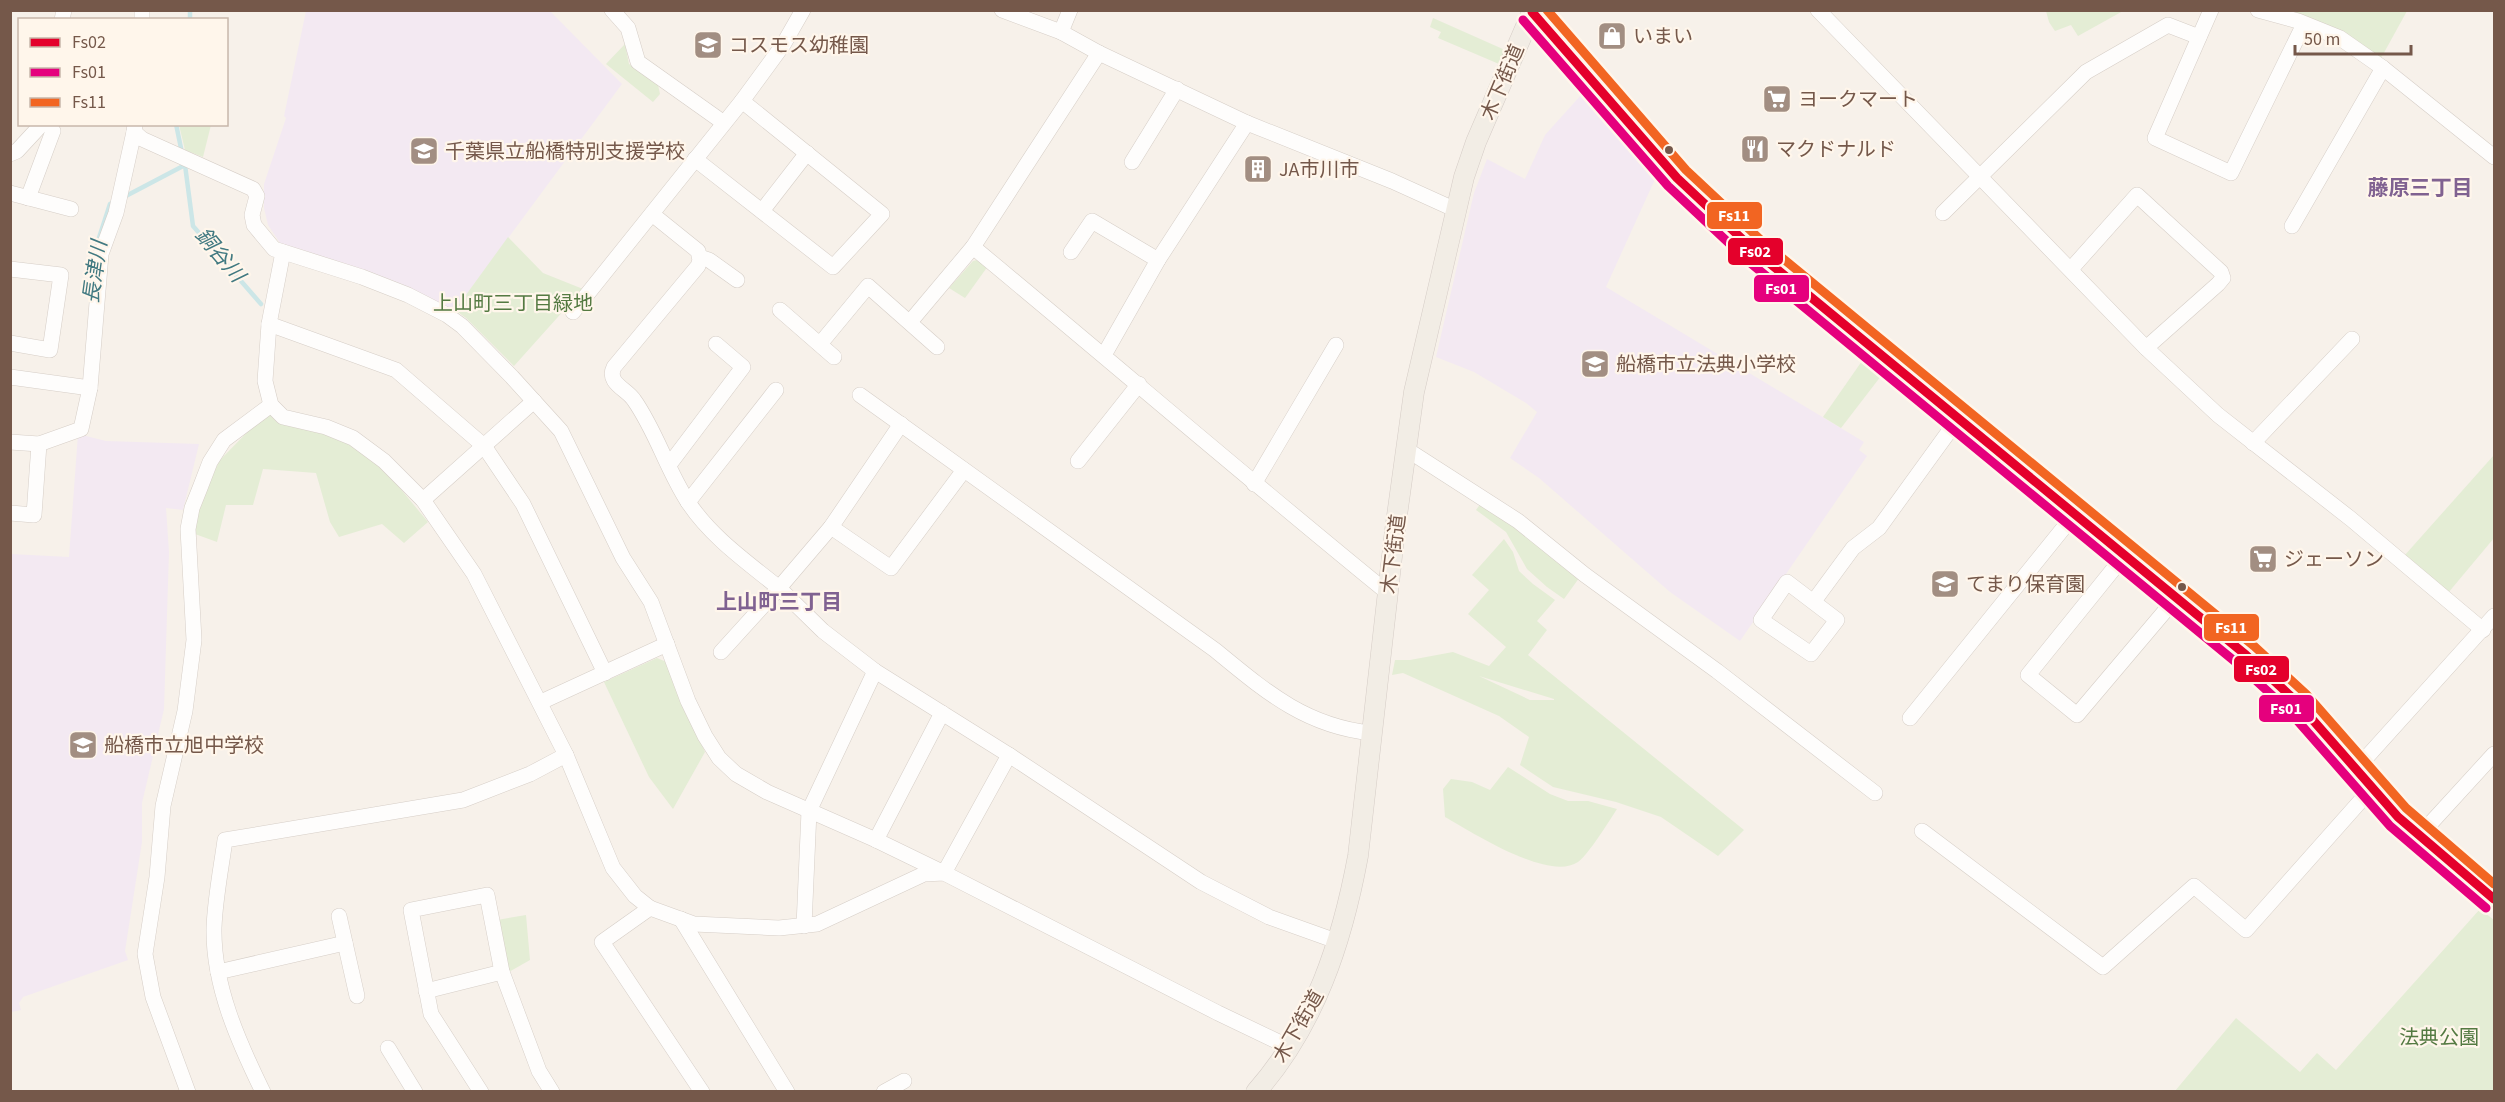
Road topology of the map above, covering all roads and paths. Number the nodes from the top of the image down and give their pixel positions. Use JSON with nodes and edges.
{"nodes":[{"id":1,"x":612,"y":10,"type":"edge"},
{"id":2,"x":803,"y":10,"type":"edge"},
{"id":3,"x":1002,"y":10,"type":"edge"},
{"id":4,"x":1070,"y":10,"type":"edge"},
{"id":5,"x":1818,"y":10,"type":"edge"},
{"id":6,"x":2211,"y":10,"type":"edge"},
{"id":7,"x":2258,"y":10,"type":"edge"},
{"id":8,"x":1531,"y":11,"type":"edge"},
{"id":9,"x":2304,"y":24,"type":"junction"},
{"id":10,"x":1061,"y":32,"type":"junction"},
{"id":11,"x":2199,"y":37,"type":"junction"},
{"id":12,"x":1099,"y":52,"type":"junction"},
{"id":13,"x":2383,"y":68,"type":"junction"},
{"id":14,"x":1177,"y":89,"type":"junction"},
{"id":15,"x":742,"y":101,"type":"junction"},
{"id":16,"x":724,"y":123,"type":"junction"},
{"id":17,"x":1247,"y":123,"type":"junction"},
{"id":18,"x":40,"y":126,"type":"edge"},
{"id":19,"x":49,"y":126,"type":"edge"},
{"id":20,"x":134,"y":128,"type":"edge"},
{"id":21,"x":807,"y":153,"type":"junction"},
{"id":22,"x":10,"y":154,"type":"edge"},
{"id":23,"x":2494,"y":157,"type":"edge"},
{"id":24,"x":695,"y":159,"type":"junction"},
{"id":25,"x":1132,"y":162,"type":"dead end"},
{"id":26,"x":1979,"y":177,"type":"junction"},
{"id":27,"x":10,"y":193,"type":"edge"},
{"id":28,"x":28,"y":198,"type":"junction"},
{"id":29,"x":71,"y":209,"type":"dead end"},
{"id":30,"x":1456,"y":210,"type":"junction"},
{"id":31,"x":762,"y":212,"type":"junction"},
{"id":32,"x":1944,"y":213,"type":"dead end"},
{"id":33,"x":652,"y":214,"type":"junction"},
{"id":34,"x":2292,"y":226,"type":"dead end"},
{"id":35,"x":973,"y":247,"type":"junction"},
{"id":36,"x":283,"y":252,"type":"junction"},
{"id":37,"x":1071,"y":252,"type":"dead end"},
{"id":38,"x":700,"y":257,"type":"junction"},
{"id":39,"x":1158,"y":260,"type":"junction"},
{"id":40,"x":10,"y":269,"type":"edge"},
{"id":41,"x":2071,"y":269,"type":"junction"},
{"id":42,"x":736,"y":280,"type":"dead end"},
{"id":43,"x":780,"y":310,"type":"dead end"},
{"id":44,"x":573,"y":312,"type":"dead end"},
{"id":45,"x":910,"y":322,"type":"junction"},
{"id":46,"x":269,"y":324,"type":"junction"},
{"id":47,"x":2352,"y":339,"type":"dead end"},
{"id":48,"x":10,"y":344,"type":"edge"},
{"id":49,"x":716,"y":344,"type":"dead end"},
{"id":50,"x":819,"y":344,"type":"junction"},
{"id":51,"x":1336,"y":345,"type":"dead end"},
{"id":52,"x":937,"y":347,"type":"dead end"},
{"id":53,"x":2146,"y":348,"type":"junction"},
{"id":54,"x":1104,"y":355,"type":"junction"},
{"id":55,"x":834,"y":357,"type":"dead end"},
{"id":56,"x":10,"y":377,"type":"edge"},
{"id":57,"x":1139,"y":384,"type":"junction"},
{"id":58,"x":90,"y":388,"type":"junction"},
{"id":59,"x":776,"y":390,"type":"dead end"},
{"id":60,"x":860,"y":395,"type":"dead end"},
{"id":61,"x":534,"y":401,"type":"junction"},
{"id":62,"x":270,"y":405,"type":"junction"},
{"id":63,"x":1958,"y":419,"type":"junction"},
{"id":64,"x":901,"y":424,"type":"junction"},
{"id":65,"x":10,"y":442,"type":"edge"},
{"id":66,"x":2253,"y":443,"type":"junction"},
{"id":67,"x":39,"y":444,"type":"junction"},
{"id":68,"x":484,"y":446,"type":"junction"},
{"id":69,"x":1406,"y":449,"type":"junction"},
{"id":70,"x":1078,"y":461,"type":"dead end"},
{"id":71,"x":669,"y":465,"type":"junction"},
{"id":72,"x":964,"y":470,"type":"junction"},
{"id":73,"x":1254,"y":484,"type":"junction"},
{"id":74,"x":423,"y":500,"type":"junction"},
{"id":75,"x":688,"y":502,"type":"junction"},
{"id":76,"x":10,"y":513,"type":"edge"},
{"id":77,"x":2074,"y":515,"type":"junction"},
{"id":78,"x":831,"y":527,"type":"junction"},
{"id":79,"x":2124,"y":556,"type":"junction"},
{"id":80,"x":779,"y":588,"type":"junction"},
{"id":81,"x":1389,"y":593,"type":"junction"},
{"id":82,"x":2176,"y":598,"type":"junction"},
{"id":83,"x":1814,"y":601,"type":"junction"},
{"id":84,"x":2494,"y":616,"type":"edge"},
{"id":85,"x":2483,"y":630,"type":"junction"},
{"id":86,"x":667,"y":645,"type":"junction"},
{"id":87,"x":721,"y":652,"type":"dead end"},
{"id":88,"x":875,"y":671,"type":"junction"},
{"id":89,"x":605,"y":673,"type":"junction"},
{"id":90,"x":541,"y":702,"type":"junction"},
{"id":91,"x":942,"y":713,"type":"junction"},
{"id":92,"x":1910,"y":718,"type":"dead end"},
{"id":93,"x":1371,"y":734,"type":"junction"},
{"id":94,"x":2494,"y":754,"type":"edge"},
{"id":95,"x":566,"y":755,"type":"junction"},
{"id":96,"x":1009,"y":755,"type":"junction"},
{"id":97,"x":2356,"y":769,"type":"junction"},
{"id":98,"x":2372,"y":789,"type":"junction"},
{"id":99,"x":1875,"y":793,"type":"dead end"},
{"id":100,"x":809,"y":811,"type":"junction"},
{"id":101,"x":1922,"y":831,"type":"dead end"},
{"id":102,"x":2419,"y":836,"type":"junction"},
{"id":103,"x":876,"y":840,"type":"junction"},
{"id":104,"x":944,"y":873,"type":"junction"},
{"id":105,"x":2494,"y":899,"type":"edge"},
{"id":106,"x":650,"y":908,"type":"junction"},
{"id":107,"x":339,"y":916,"type":"dead end"},
{"id":108,"x":681,"y":919,"type":"junction"},
{"id":109,"x":804,"y":926,"type":"junction"},
{"id":110,"x":1339,"y":942,"type":"junction"},
{"id":111,"x":345,"y":943,"type":"junction"},
{"id":112,"x":218,"y":972,"type":"junction"},
{"id":113,"x":502,"y":972,"type":"junction"},
{"id":114,"x":426,"y":991,"type":"junction"},
{"id":115,"x":357,"y":996,"type":"dead end"},
{"id":116,"x":1290,"y":1047,"type":"junction"},
{"id":117,"x":388,"y":1048,"type":"dead end"},
{"id":118,"x":904,"y":1081,"type":"dead end"},
{"id":119,"x":188,"y":1092,"type":"edge"},
{"id":120,"x":263,"y":1092,"type":"edge"},
{"id":121,"x":415,"y":1092,"type":"edge"},
{"id":122,"x":481,"y":1092,"type":"edge"},
{"id":123,"x":552,"y":1092,"type":"edge"},
{"id":124,"x":702,"y":1092,"type":"edge"},
{"id":125,"x":787,"y":1092,"type":"edge"},
{"id":126,"x":884,"y":1092,"type":"edge"},
{"id":127,"x":1256,"y":1092,"type":"edge"}],
"edges":[{"from":1,"to":16,"type":"street"},
{"from":2,"to":15,"type":"street"},
{"from":3,"to":10,"type":"street"},
{"from":4,"to":10,"type":"street"},
{"from":5,"to":26,"type":"street"},
{"from":6,"to":11,"type":"street"},
{"from":7,"to":9,"type":"street"},
{"from":8,"to":30,"type":"main road","name":"木下街道"},
{"from":8,"to":63,"type":"street"},
{"from":9,"to":11,"type":"street"},
{"from":9,"to":13,"type":"street"},
{"from":10,"to":12,"type":"street"},
{"from":11,"to":26,"type":"street"},
{"from":12,"to":14,"type":"street"},
{"from":12,"to":35,"type":"street"},
{"from":13,"to":23,"type":"street"},
{"from":13,"to":34,"type":"street"},
{"from":14,"to":17,"type":"street"},
{"from":14,"to":25,"type":"street"},
{"from":15,"to":16,"type":"street"},
{"from":15,"to":21,"type":"street"},
{"from":16,"to":24,"type":"street"},
{"from":17,"to":30,"type":"street"},
{"from":17,"to":39,"type":"street"},
{"from":18,"to":22,"type":"street"},
{"from":19,"to":28,"type":"street"},
{"from":20,"to":36,"type":"street"},
{"from":20,"to":58,"type":"street"},
{"from":21,"to":31,"type":"street"},
{"from":21,"to":31,"type":"street"},
{"from":24,"to":31,"type":"street"},
{"from":24,"to":33,"type":"street"},
{"from":26,"to":32,"type":"street"},
{"from":26,"to":41,"type":"street"},
{"from":27,"to":28,"type":"street"},
{"from":28,"to":29,"type":"street"},
{"from":30,"to":69,"type":"main road","name":"木下街道"},
{"from":33,"to":38,"type":"street"},
{"from":33,"to":44,"type":"street"},
{"from":35,"to":45,"type":"street"},
{"from":35,"to":54,"type":"street"},
{"from":36,"to":46,"type":"street"},
{"from":36,"to":61,"type":"street"},
{"from":37,"to":39,"type":"street"},
{"from":38,"to":42,"type":"street"},
{"from":38,"to":71,"type":"street"},
{"from":39,"to":54,"type":"street"},
{"from":40,"to":48,"type":"street"},
{"from":41,"to":53,"type":"street"},
{"from":41,"to":53,"type":"street"},
{"from":43,"to":50,"type":"street"},
{"from":45,"to":50,"type":"street"},
{"from":45,"to":52,"type":"street"},
{"from":46,"to":62,"type":"street"},
{"from":46,"to":68,"type":"street"},
{"from":47,"to":66,"type":"street"},
{"from":49,"to":71,"type":"street"},
{"from":50,"to":55,"type":"street"},
{"from":51,"to":73,"type":"street"},
{"from":53,"to":66,"type":"street"},
{"from":54,"to":57,"type":"street"},
{"from":56,"to":58,"type":"street"},
{"from":57,"to":70,"type":"street"},
{"from":57,"to":73,"type":"street"},
{"from":58,"to":67,"type":"street"},
{"from":59,"to":75,"type":"street"},
{"from":60,"to":64,"type":"street"},
{"from":61,"to":68,"type":"street"},
{"from":61,"to":86,"type":"street"},
{"from":62,"to":74,"type":"street"},
{"from":62,"to":119,"type":"street"},
{"from":63,"to":77,"type":"street"},
{"from":63,"to":83,"type":"street"},
{"from":64,"to":72,"type":"street"},
{"from":64,"to":78,"type":"street"},
{"from":65,"to":67,"type":"street"},
{"from":66,"to":85,"type":"street"},
{"from":67,"to":76,"type":"street"},
{"from":68,"to":74,"type":"street"},
{"from":68,"to":89,"type":"street"},
{"from":69,"to":81,"type":"main road","name":"木下街道"},
{"from":69,"to":99,"type":"street"},
{"from":71,"to":75,"type":"street"},
{"from":72,"to":78,"type":"street"},
{"from":72,"to":93,"type":"street"},
{"from":73,"to":81,"type":"street"},
{"from":74,"to":90,"type":"street"},
{"from":75,"to":80,"type":"street"},
{"from":77,"to":79,"type":"street"},
{"from":77,"to":92,"type":"street"},
{"from":78,"to":80,"type":"street"},
{"from":79,"to":82,"type":"street"},
{"from":79,"to":82,"type":"street"},
{"from":80,"to":87,"type":"street"},
{"from":80,"to":88,"type":"street"},
{"from":81,"to":93,"type":"main road","name":"木下街道"},
{"from":82,"to":97,"type":"street"},
{"from":83,"to":83,"type":"street"},
{"from":84,"to":85,"type":"street"},
{"from":85,"to":97,"type":"street"},
{"from":86,"to":89,"type":"street"},
{"from":86,"to":100,"type":"street"},
{"from":88,"to":91,"type":"street"},
{"from":88,"to":100,"type":"street"},
{"from":89,"to":90,"type":"street"},
{"from":90,"to":95,"type":"street"},
{"from":91,"to":96,"type":"street"},
{"from":91,"to":103,"type":"street"},
{"from":93,"to":110,"type":"main road","name":"木下街道"},
{"from":94,"to":102,"type":"street"},
{"from":95,"to":106,"type":"street"},
{"from":95,"to":112,"type":"street"},
{"from":96,"to":104,"type":"street"},
{"from":96,"to":110,"type":"street"},
{"from":97,"to":98,"type":"street"},
{"from":98,"to":101,"type":"street"},
{"from":98,"to":102,"type":"street"},
{"from":100,"to":103,"type":"street"},
{"from":100,"to":109,"type":"street"},
{"from":102,"to":105,"type":"street"},
{"from":103,"to":104,"type":"street"},
{"from":104,"to":109,"type":"street"},
{"from":104,"to":116,"type":"street"},
{"from":106,"to":108,"type":"street"},
{"from":106,"to":124,"type":"street"},
{"from":107,"to":111,"type":"street"},
{"from":108,"to":109,"type":"street"},
{"from":108,"to":125,"type":"street"},
{"from":110,"to":116,"type":"main road","name":"木下街道"},
{"from":111,"to":112,"type":"street"},
{"from":111,"to":115,"type":"street"},
{"from":112,"to":120,"type":"street"},
{"from":113,"to":114,"type":"street"},
{"from":113,"to":114,"type":"street"},
{"from":113,"to":123,"type":"street"},
{"from":114,"to":122,"type":"street"},
{"from":116,"to":127,"type":"main road","name":"木下街道"},
{"from":117,"to":121,"type":"street"},
{"from":118,"to":126,"type":"street"}]}
